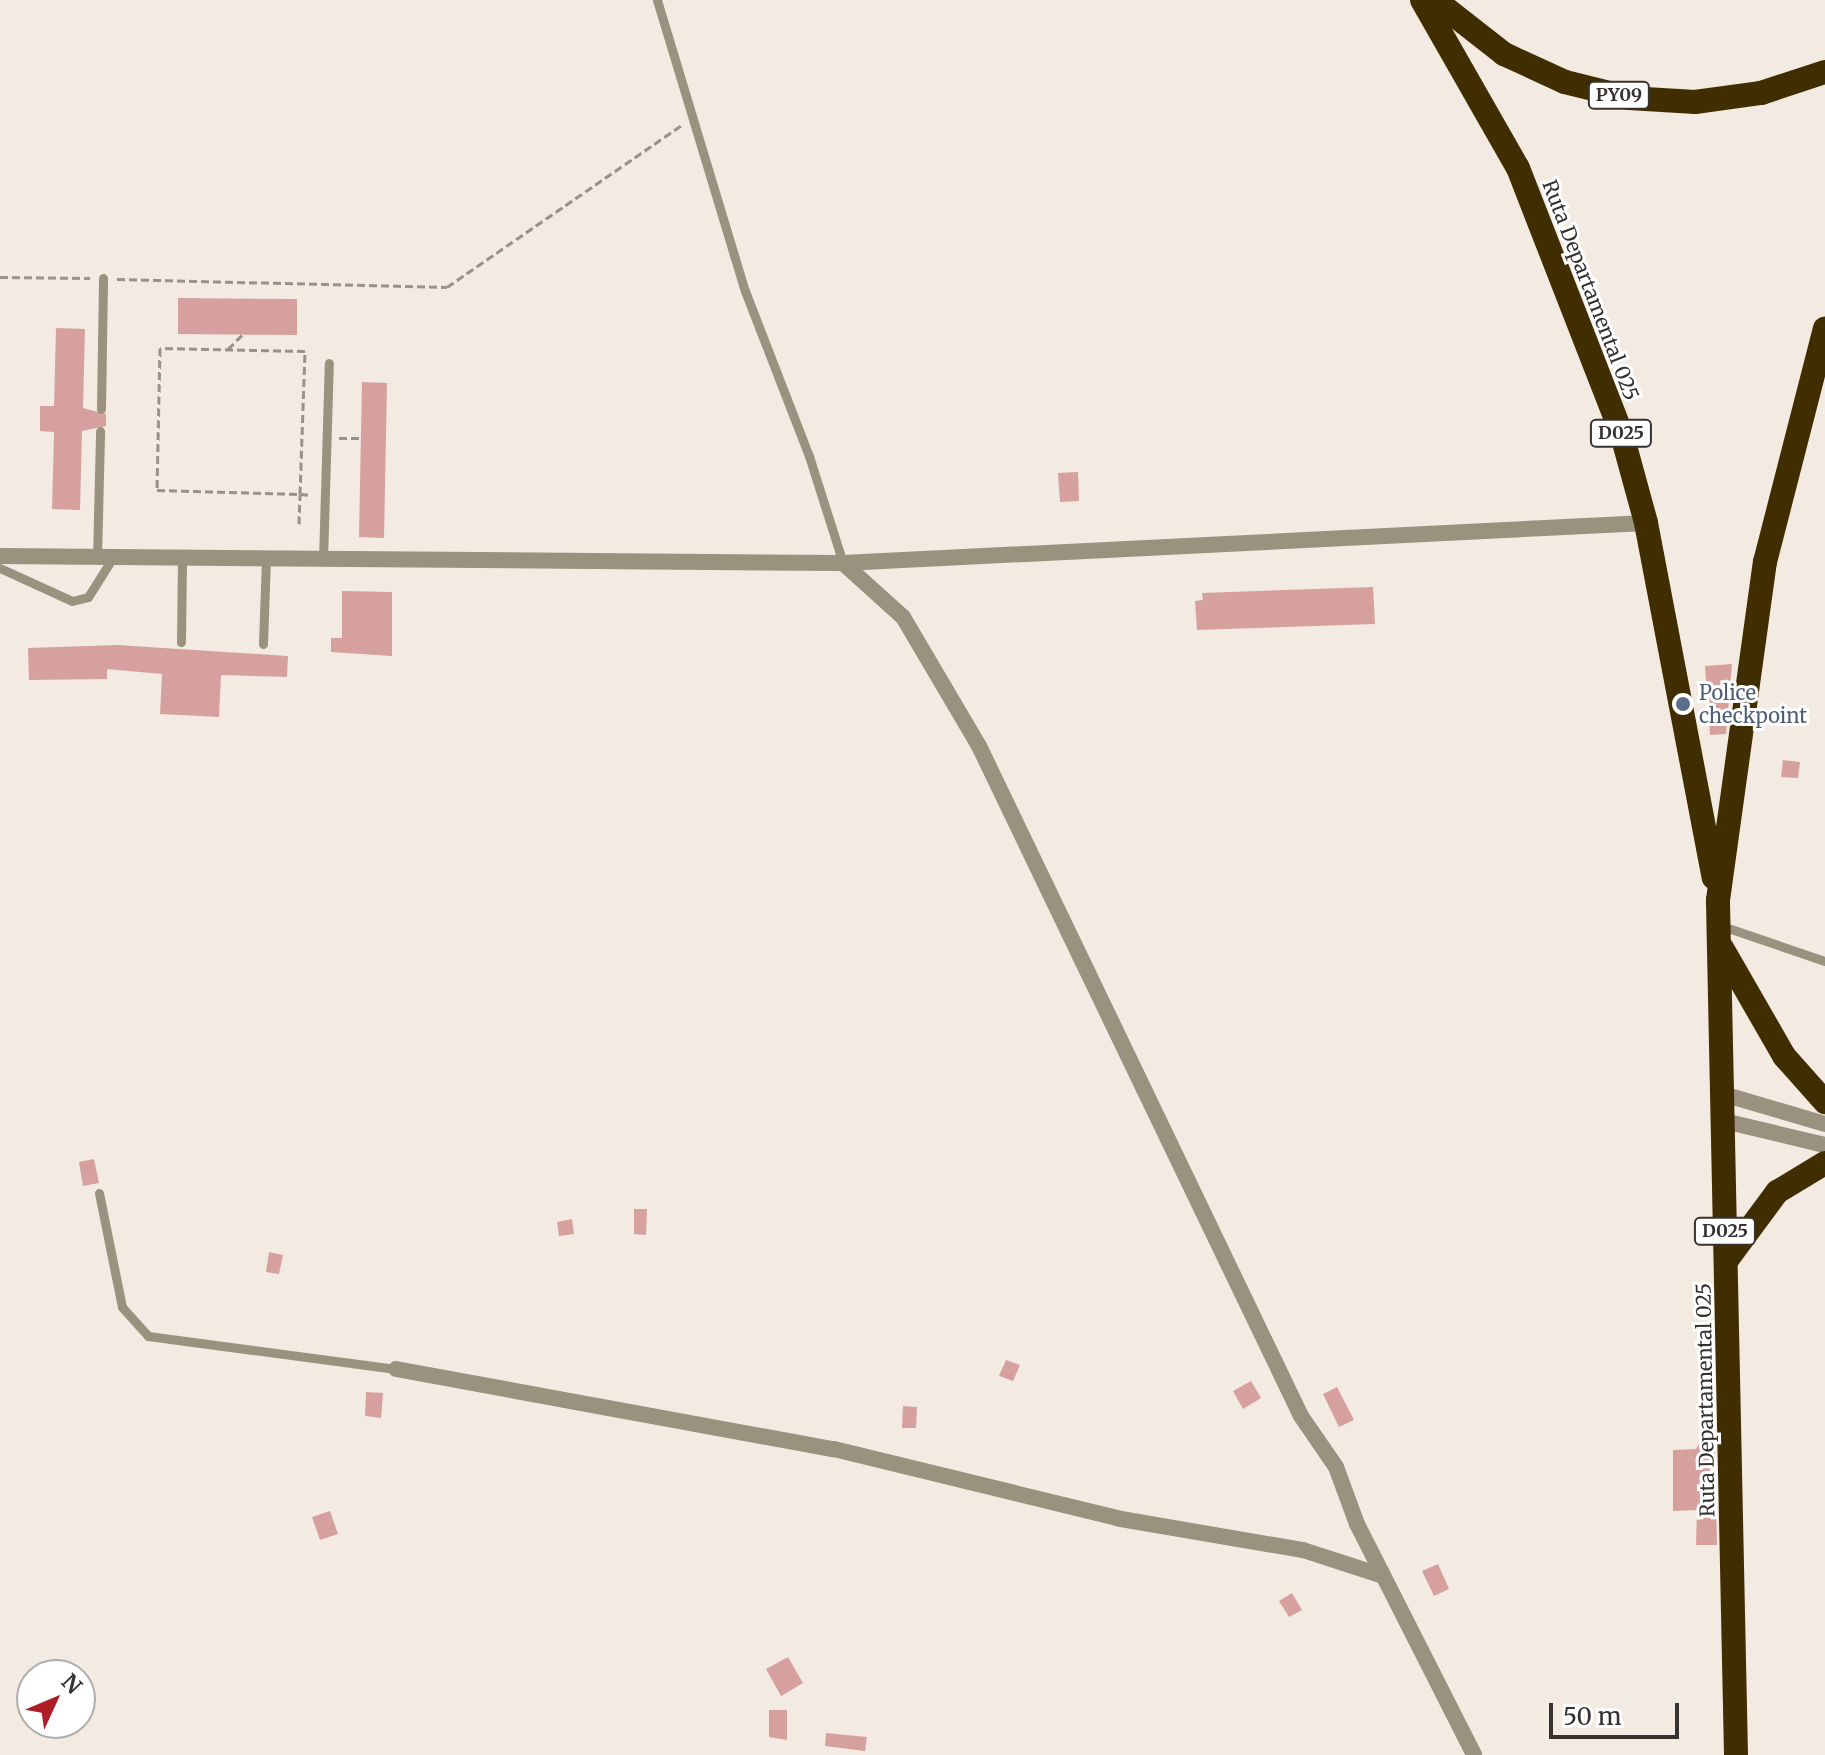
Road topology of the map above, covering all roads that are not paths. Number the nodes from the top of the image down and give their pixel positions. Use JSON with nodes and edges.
{"nodes":[{"id":1,"x":657,"y":0,"type":"edge"},
{"id":2,"x":1422,"y":0,"type":"edge"},
{"id":3,"x":1435,"y":0,"type":"edge"},
{"id":4,"x":1825,"y":72,"type":"edge"},
{"id":5,"x":103,"y":278,"type":"road end"},
{"id":6,"x":1825,"y":329,"type":"edge"},
{"id":7,"x":329,"y":363,"type":"dead end"},
{"id":8,"x":101,"y":409,"type":"dead end"},
{"id":9,"x":100,"y":431,"type":"dead end"},
{"id":10,"x":1646,"y":523,"type":"junction"},
{"id":11,"x":0,"y":556,"type":"edge"},
{"id":12,"x":105,"y":558,"type":"junction"},
{"id":13,"x":182,"y":559,"type":"junction"},
{"id":14,"x":266,"y":560,"type":"junction"},
{"id":15,"x":323,"y":560,"type":"junction"},
{"id":16,"x":843,"y":563,"type":"junction"},
{"id":17,"x":0,"y":568,"type":"edge"},
{"id":18,"x":181,"y":642,"type":"dead end"},
{"id":19,"x":263,"y":644,"type":"dead end"},
{"id":20,"x":1719,"y":923,"type":"junction"},
{"id":21,"x":1825,"y":961,"type":"edge"},
{"id":22,"x":1723,"y":1094,"type":"junction"},
{"id":23,"x":1825,"y":1102,"type":"edge"},
{"id":24,"x":1724,"y":1121,"type":"junction"},
{"id":25,"x":1825,"y":1124,"type":"edge"},
{"id":26,"x":1825,"y":1145,"type":"edge"},
{"id":27,"x":1825,"y":1163,"type":"edge"},
{"id":28,"x":99,"y":1193,"type":"dead end"},
{"id":29,"x":1726,"y":1261,"type":"junction"},
{"id":30,"x":396,"y":1369,"type":"joint"},
{"id":31,"x":1383,"y":1576,"type":"junction"},
{"id":32,"x":1474,"y":1755,"type":"edge"},
{"id":33,"x":1736,"y":1755,"type":"edge"}],
"edges":[{"from":1,"to":16,"type":"lane"},
{"from":2,"to":10,"type":"highway","name":"Ruta Departamental 025","number":"D025"},
{"from":3,"to":4,"type":"highway","number":"PY09"},
{"from":5,"to":8,"type":"lane"},
{"from":6,"to":20,"type":"highway","name":"Ruta Departamental 025","number":"D025"},
{"from":7,"to":15,"type":"lane"},
{"from":9,"to":12,"type":"lane"},
{"from":10,"to":16,"type":"street"},
{"from":10,"to":20,"type":"highway","name":"Ruta Departamental 025","number":"D025"},
{"from":11,"to":12,"type":"street"},
{"from":12,"to":13,"type":"street"},
{"from":12,"to":17,"type":"lane"},
{"from":13,"to":14,"type":"street"},
{"from":13,"to":18,"type":"lane"},
{"from":14,"to":15,"type":"street"},
{"from":14,"to":19,"type":"lane"},
{"from":15,"to":16,"type":"street"},
{"from":16,"to":31,"type":"street"},
{"from":20,"to":21,"type":"lane"},
{"from":20,"to":22,"type":"highway","name":"Ruta Departamental 025","number":"D025"},
{"from":20,"to":23,"type":"highway"},
{"from":22,"to":24,"type":"highway","name":"Ruta Departamental 025","number":"D025"},
{"from":22,"to":25,"type":"street"},
{"from":24,"to":26,"type":"street"},
{"from":24,"to":29,"type":"highway","name":"Ruta Departamental 025","number":"D025"},
{"from":27,"to":29,"type":"highway"},
{"from":28,"to":30,"type":"lane"},
{"from":29,"to":33,"type":"highway","name":"Ruta Departamental 025","number":"D025"},
{"from":30,"to":31,"type":"street"},
{"from":31,"to":32,"type":"street"}]}
